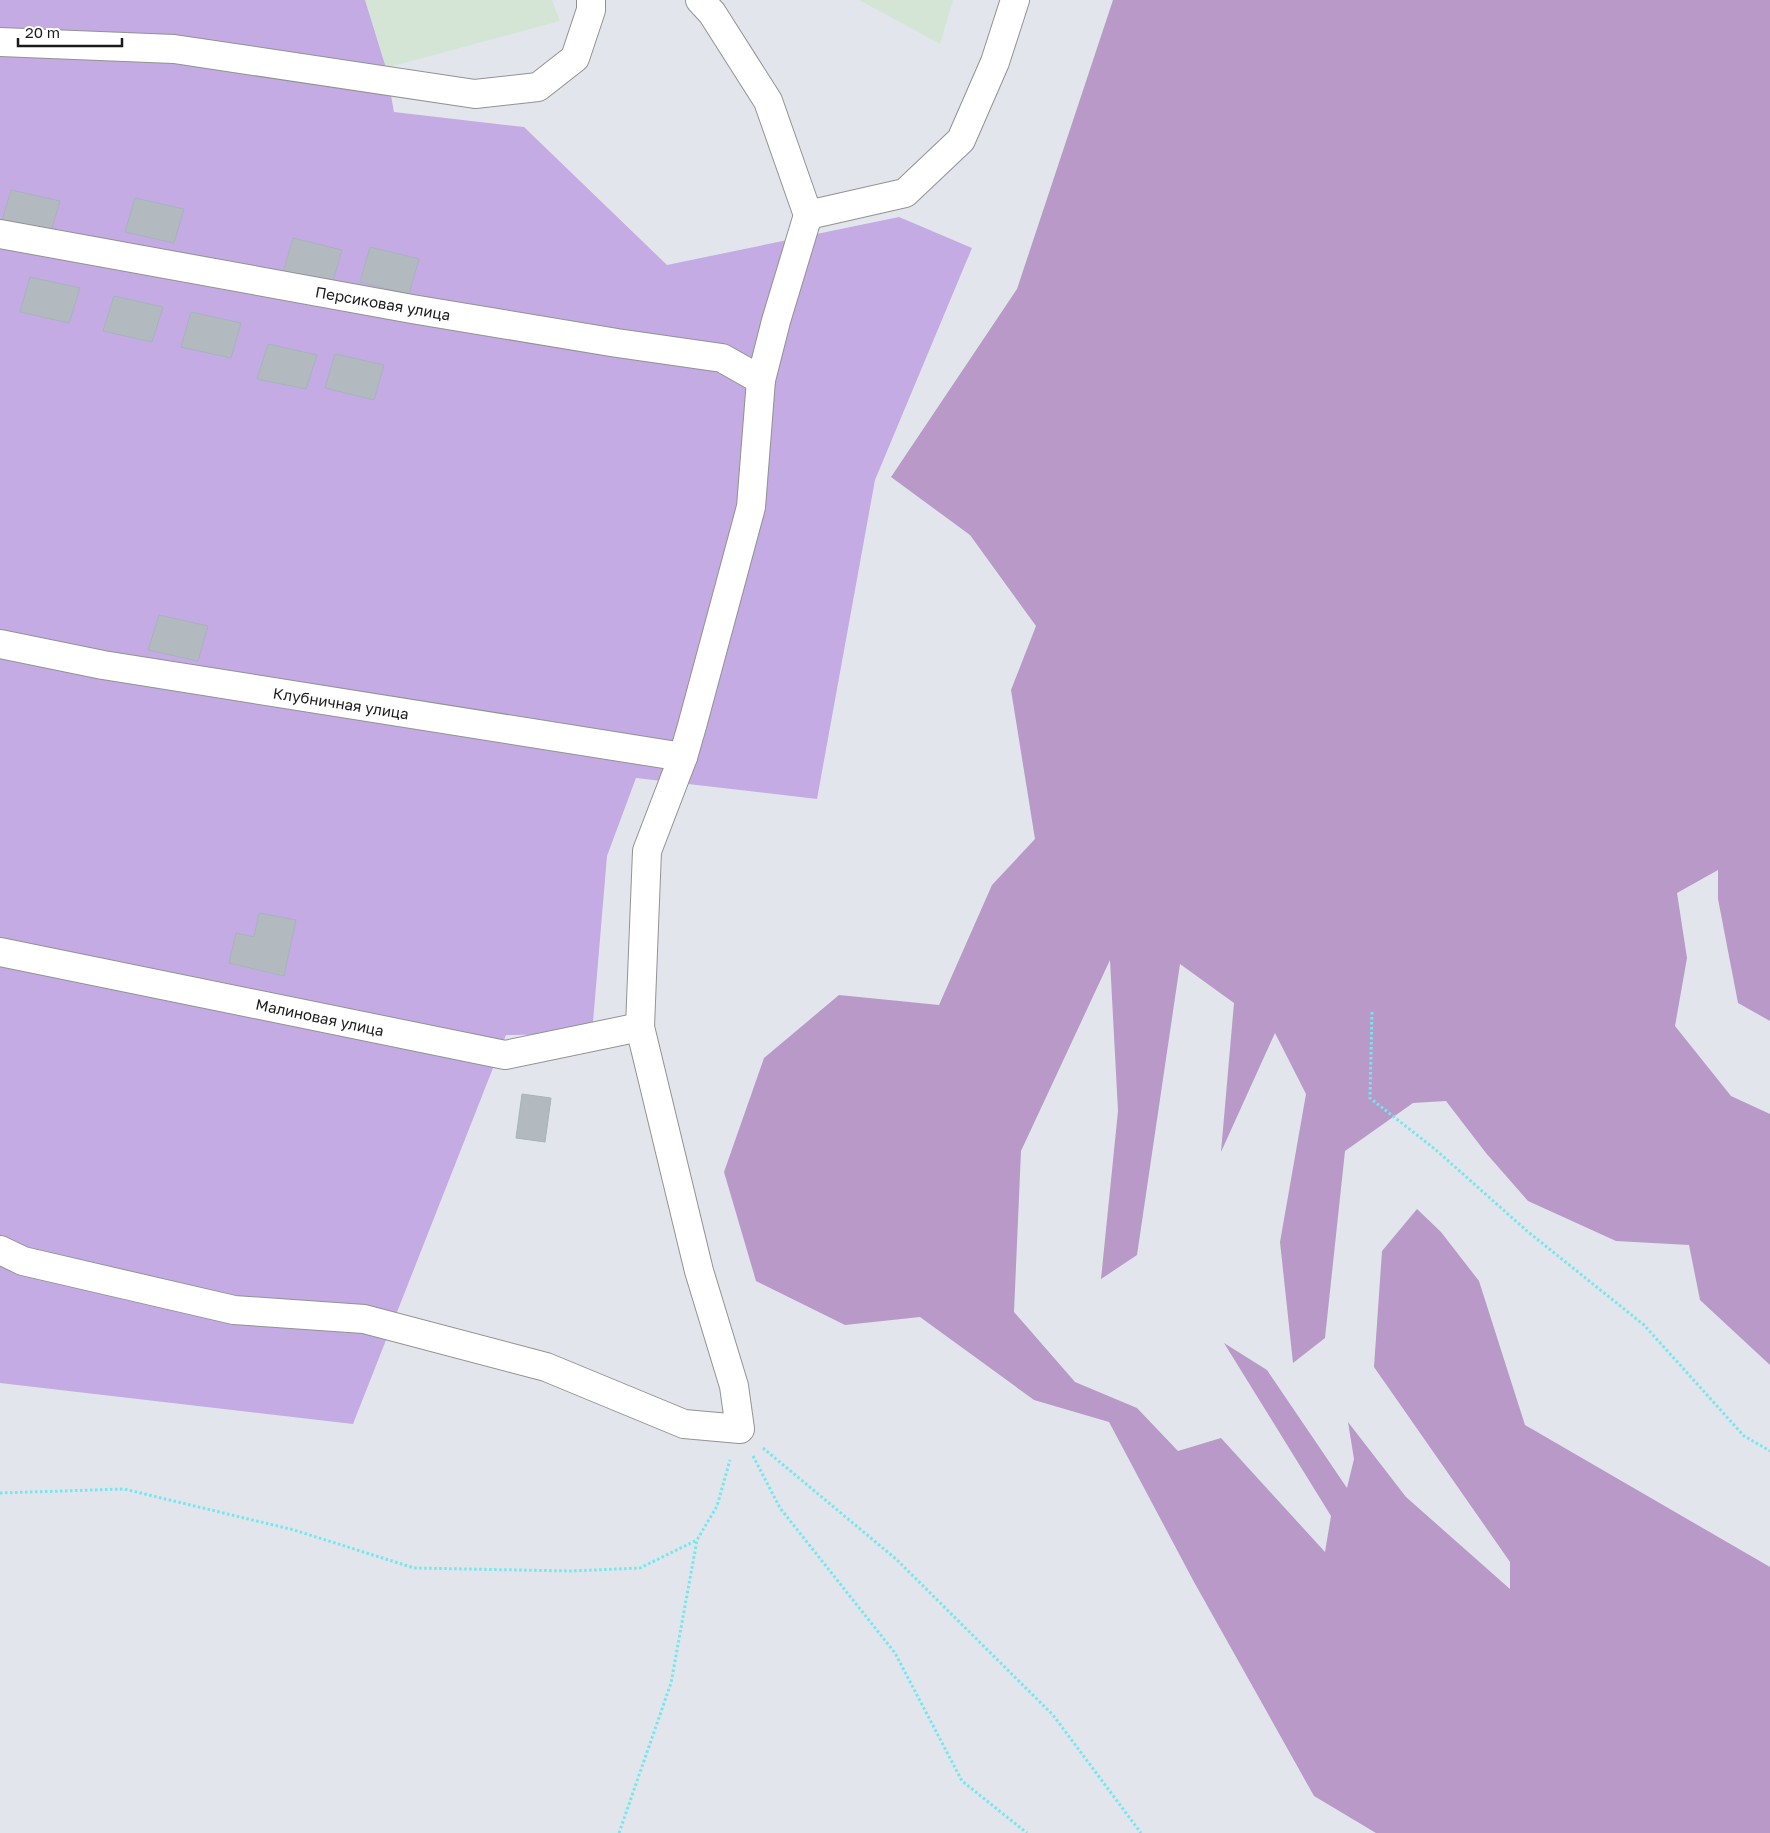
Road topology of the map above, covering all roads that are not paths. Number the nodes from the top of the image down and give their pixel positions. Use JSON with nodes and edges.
{"nodes":[{"id":1,"x":591,"y":0,"type":"edge"},
{"id":2,"x":700,"y":0,"type":"edge"},
{"id":3,"x":1015,"y":0,"type":"edge"},
{"id":4,"x":0,"y":42,"type":"edge"},
{"id":5,"x":808,"y":215,"type":"junction"},
{"id":6,"x":0,"y":234,"type":"edge"},
{"id":7,"x":761,"y":380,"type":"junction"},
{"id":8,"x":0,"y":644,"type":"edge"},
{"id":9,"x":683,"y":757,"type":"junction"},
{"id":10,"x":0,"y":952,"type":"edge"},
{"id":11,"x":640,"y":1027,"type":"junction"},
{"id":12,"x":0,"y":1250,"type":"edge"}],
"edges":[{"from":1,"to":4,"type":"street"},
{"from":2,"to":5,"type":"street"},
{"from":3,"to":5,"type":"street"},
{"from":5,"to":7,"type":"street"},
{"from":6,"to":7,"type":"street","name":"Персиковая улица"},
{"from":7,"to":9,"type":"street"},
{"from":8,"to":9,"type":"street","name":"Клубничная улица"},
{"from":9,"to":11,"type":"street"},
{"from":10,"to":11,"type":"street","name":"Малиновая улица"},
{"from":11,"to":12,"type":"street"}]}
